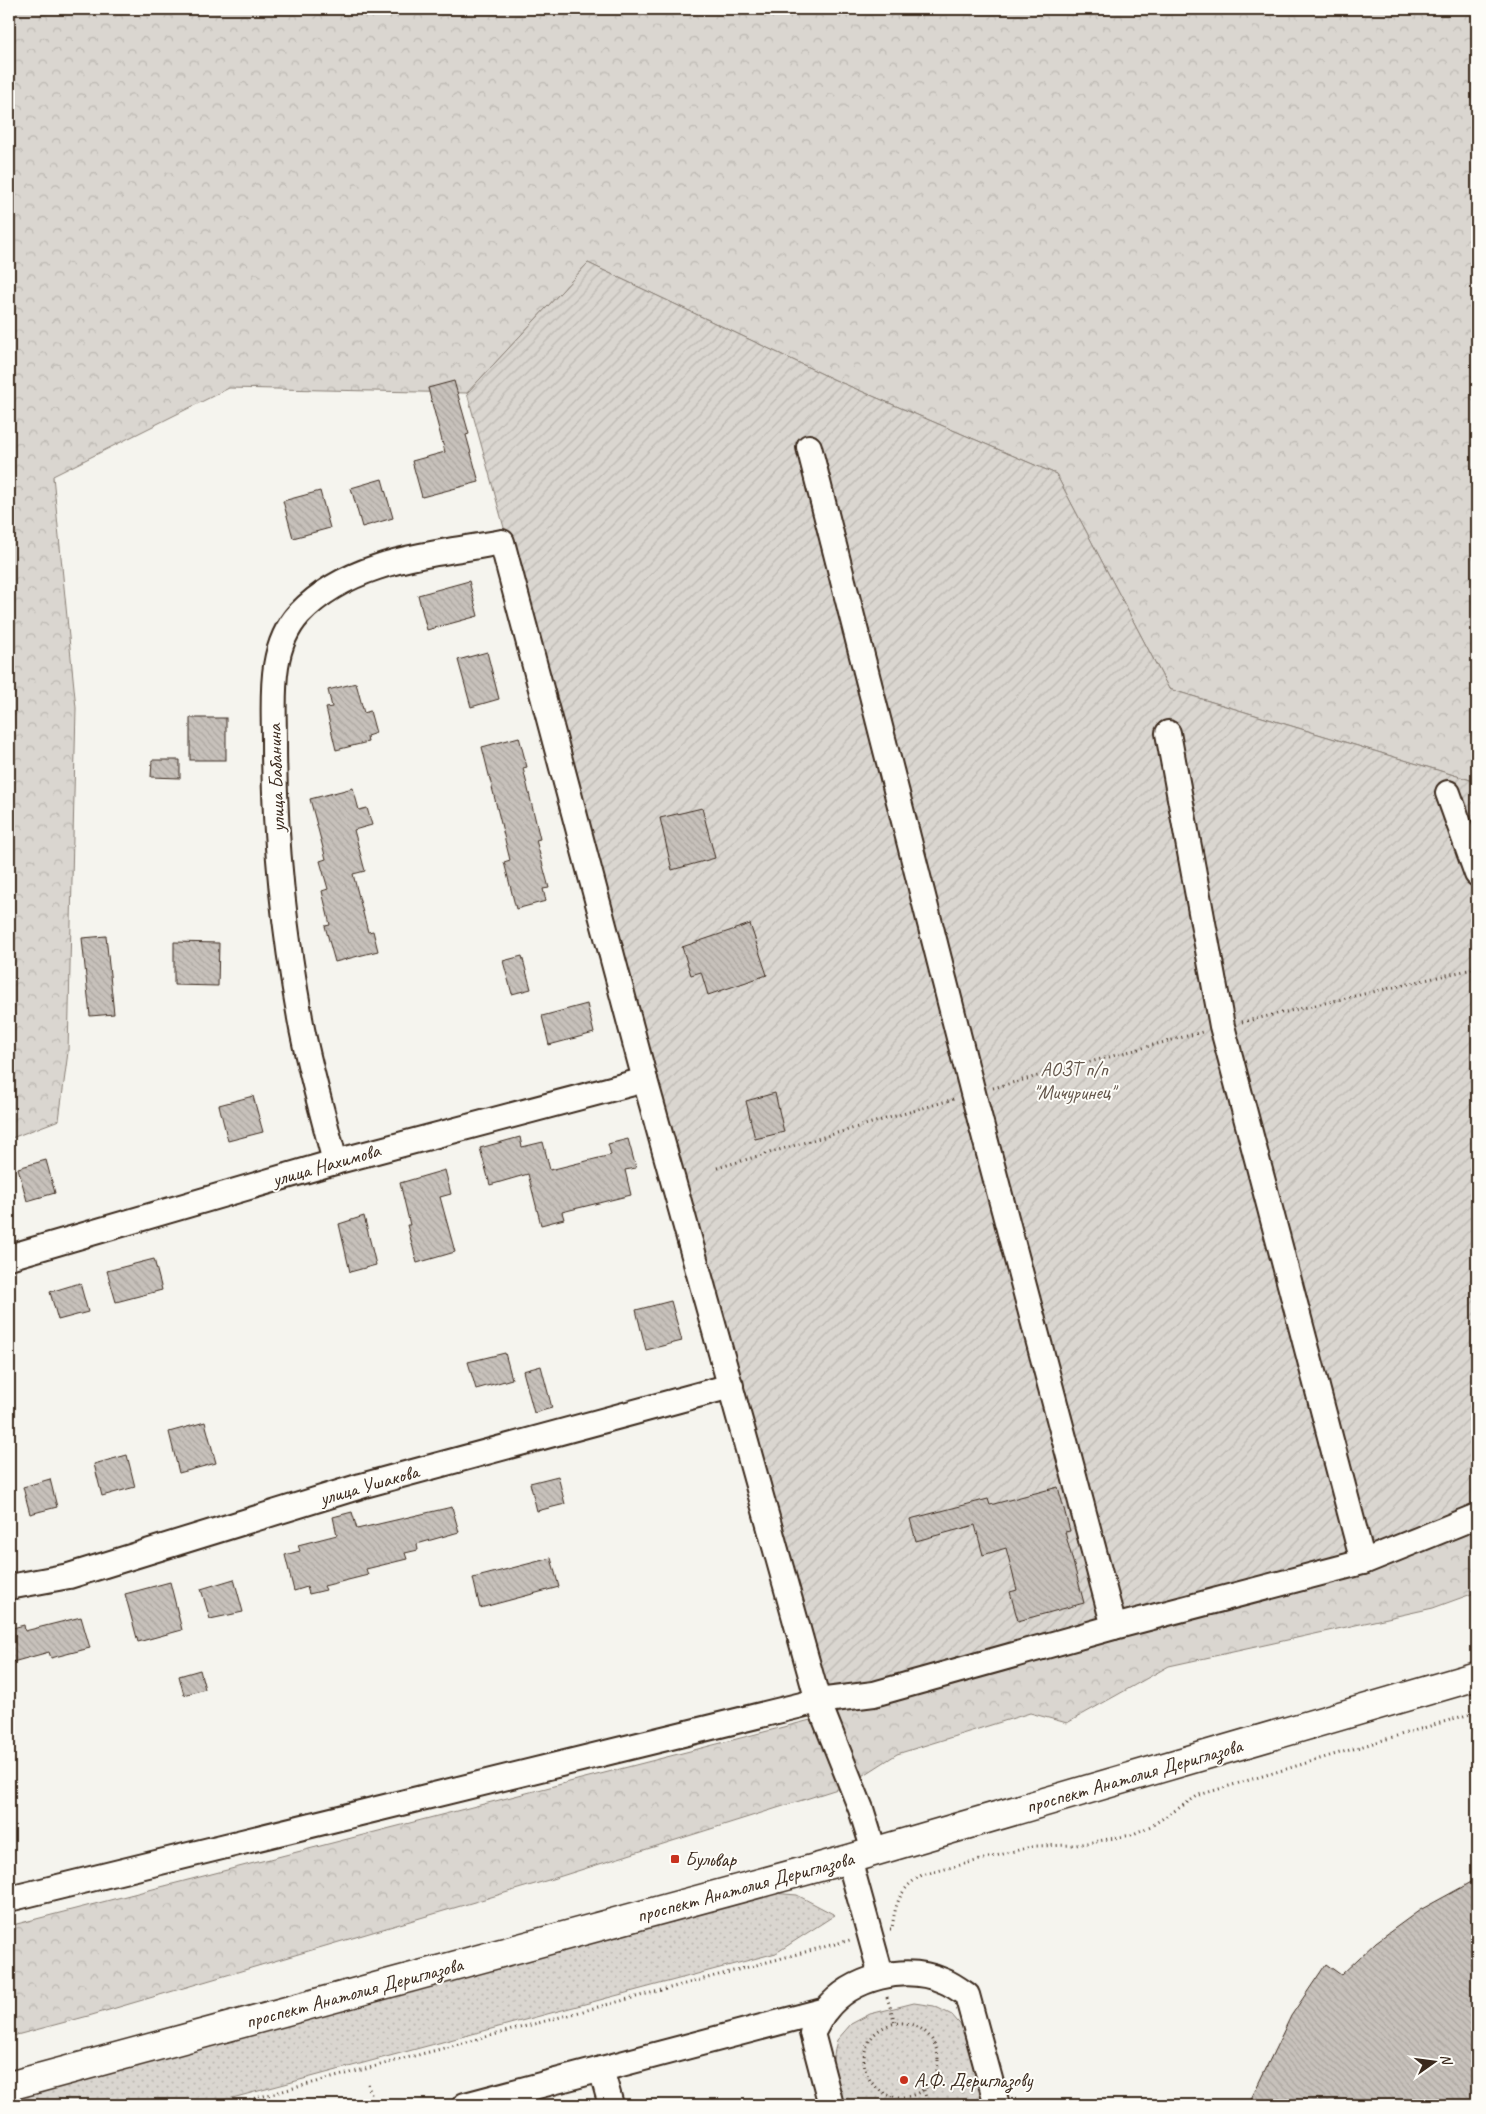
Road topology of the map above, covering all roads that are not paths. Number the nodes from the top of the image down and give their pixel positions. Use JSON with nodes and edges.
{"nodes":[{"id":1,"x":809,"y":447,"type":"dead end"},
{"id":2,"x":1168,"y":733,"type":"dead end"},
{"id":3,"x":1448,"y":793,"type":"dead end"},
{"id":4,"x":1477,"y":874,"type":"edge"},
{"id":5,"x":645,"y":1080,"type":"junction"},
{"id":6,"x":335,"y":1162,"type":"junction"},
{"id":7,"x":9,"y":1257,"type":"edge"},
{"id":8,"x":731,"y":1386,"type":"junction"},
{"id":9,"x":1477,"y":1516,"type":"edge"},
{"id":10,"x":1363,"y":1562,"type":"junction"},
{"id":11,"x":9,"y":1587,"type":"edge"},
{"id":12,"x":1114,"y":1627,"type":"junction"},
{"id":13,"x":1477,"y":1676,"type":"edge"},
{"id":14,"x":818,"y":1701,"type":"junction"},
{"id":15,"x":861,"y":1855,"type":"junction"},
{"id":16,"x":9,"y":1899,"type":"edge"},
{"id":17,"x":881,"y":1975,"type":"junction"},
{"id":18,"x":826,"y":2010,"type":"junction"},
{"id":19,"x":601,"y":2069,"type":"junction"},
{"id":20,"x":9,"y":2086,"type":"edge"},
{"id":21,"x":464,"y":2105,"type":"edge"},
{"id":22,"x":611,"y":2105,"type":"edge"},
{"id":23,"x":831,"y":2105,"type":"edge"},
{"id":24,"x":997,"y":2105,"type":"edge"}],
"edges":[{"from":1,"to":12,"type":"street"},
{"from":2,"to":10,"type":"street"},
{"from":3,"to":4,"type":"street"},
{"from":5,"to":6,"type":"street","name":"улица Нахимова"},
{"from":5,"to":6,"type":"street","name":"улица Бабанина"},
{"from":5,"to":8,"type":"street"},
{"from":6,"to":7,"type":"street","name":"улица Нахимова"},
{"from":8,"to":11,"type":"street","name":"улица Ушакова"},
{"from":8,"to":14,"type":"street"},
{"from":9,"to":10,"type":"street"},
{"from":10,"to":12,"type":"street"},
{"from":12,"to":14,"type":"street"},
{"from":13,"to":15,"type":"main road","name":"проспект Анатолия Дериглазова"},
{"from":14,"to":15,"type":"street"},
{"from":14,"to":16,"type":"street"},
{"from":15,"to":17,"type":"street"},
{"from":15,"to":20,"type":"main road","name":"проспект Анатолия Дериглазова"},
{"from":17,"to":18,"type":"street"},
{"from":17,"to":24,"type":"street"},
{"from":18,"to":19,"type":"street"},
{"from":18,"to":23,"type":"street"},
{"from":19,"to":21,"type":"street"},
{"from":19,"to":22,"type":"street"}]}
